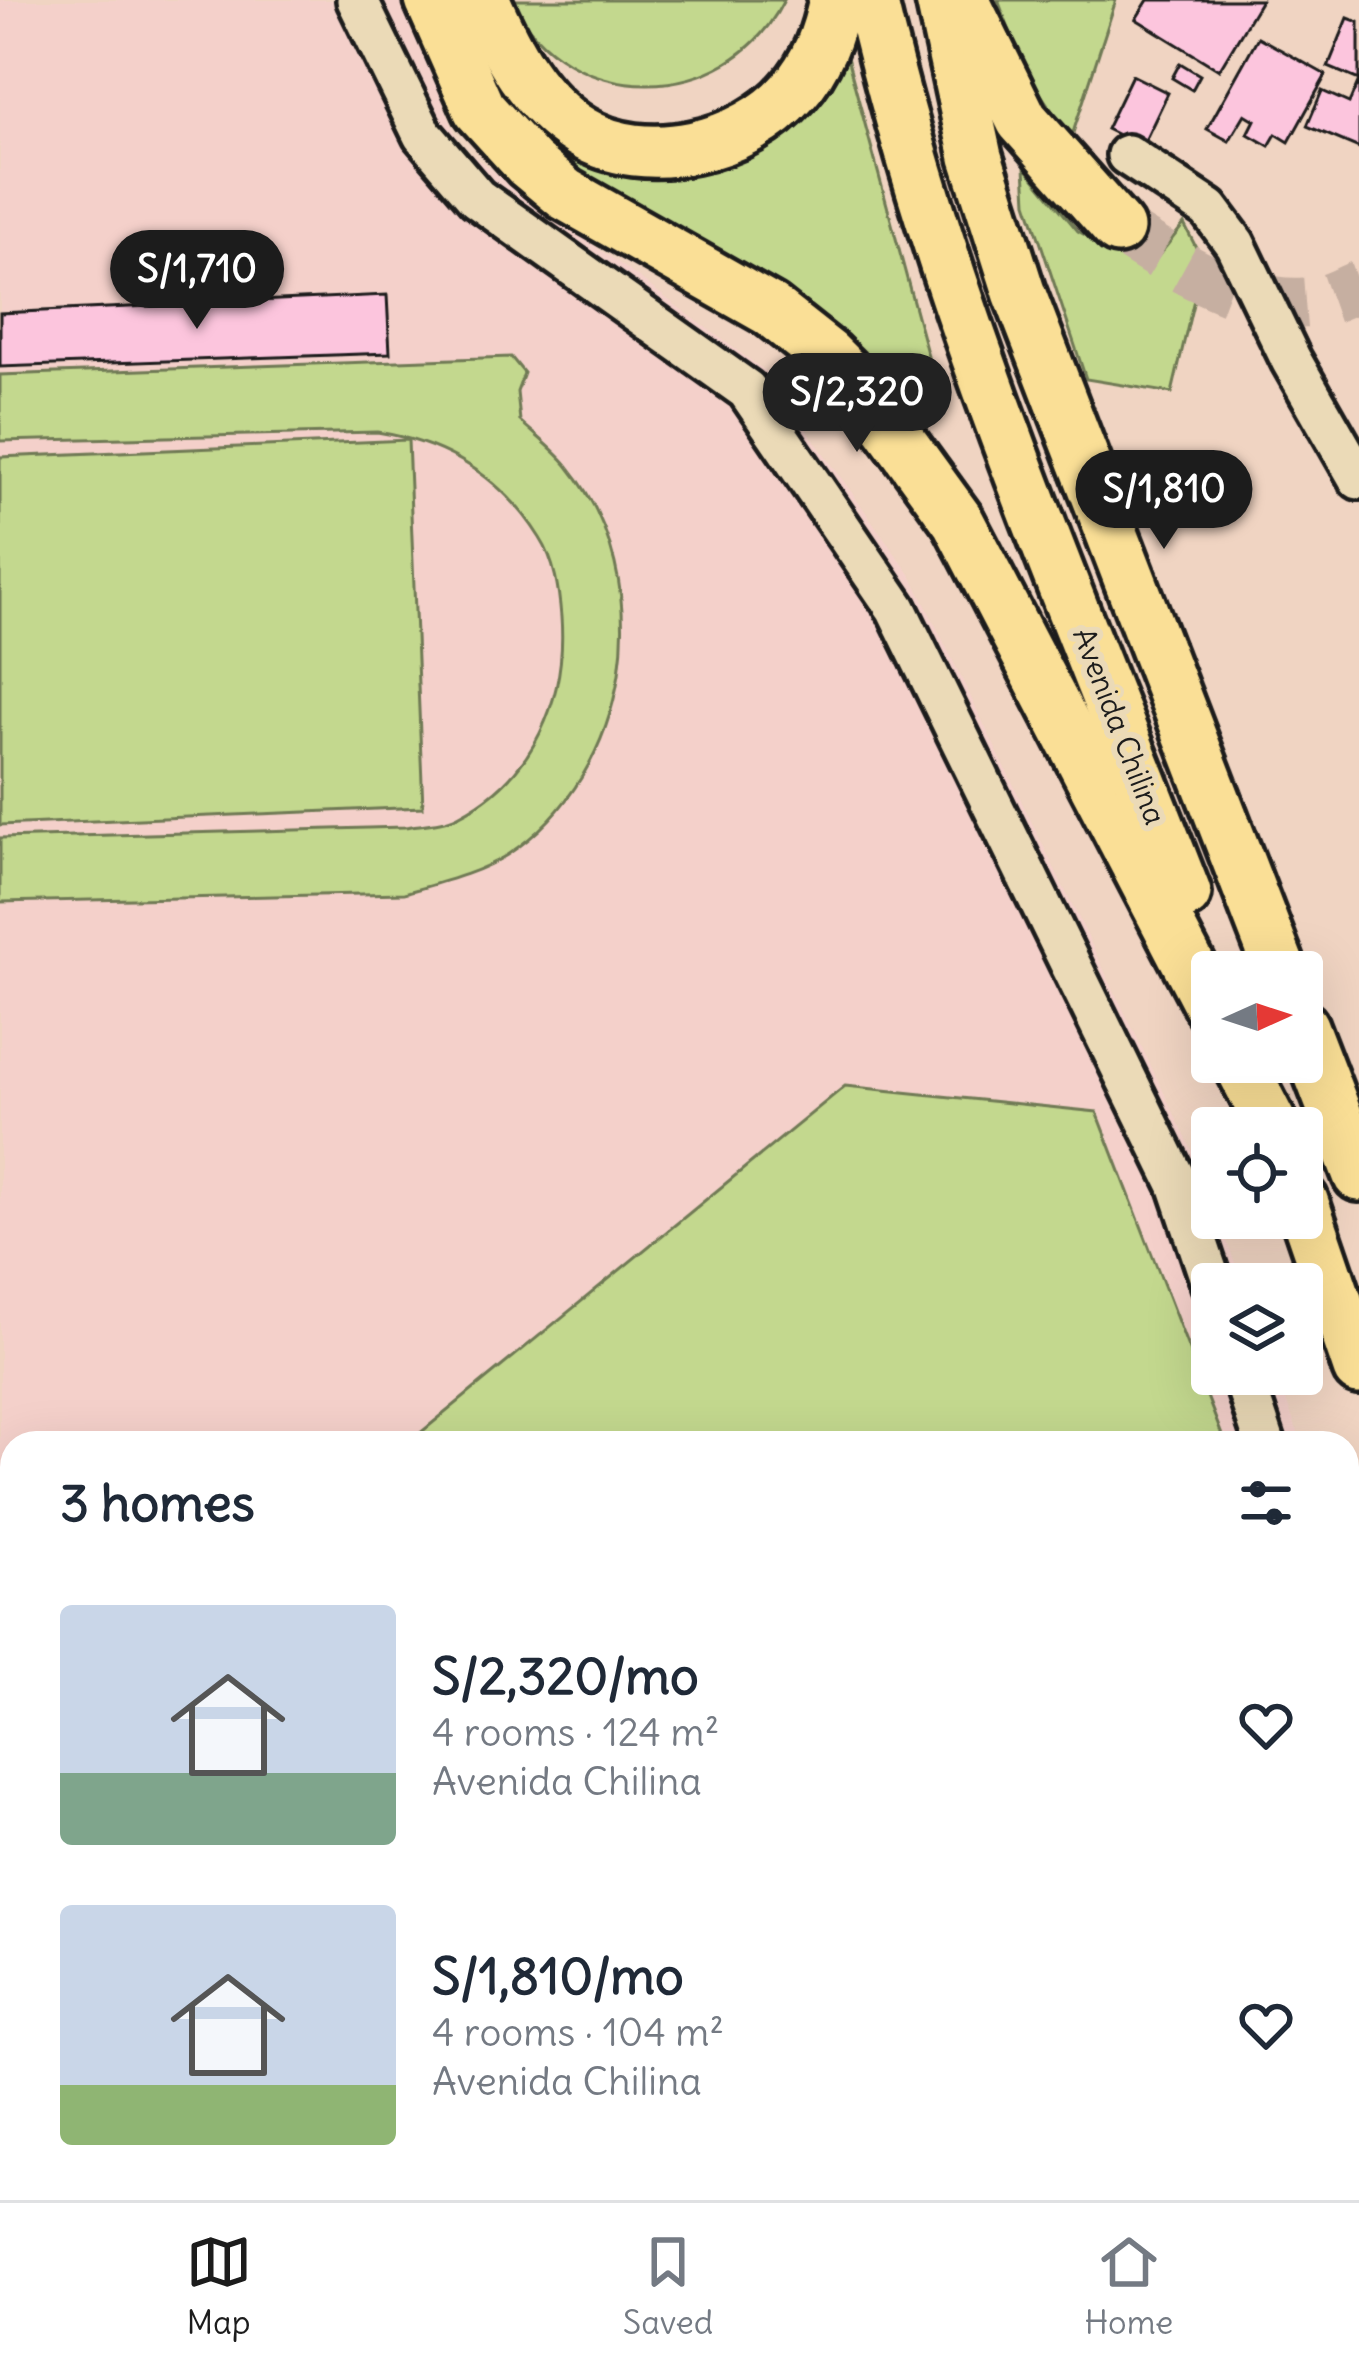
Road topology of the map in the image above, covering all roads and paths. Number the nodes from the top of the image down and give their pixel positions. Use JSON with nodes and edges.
{"nodes":[{"id":1,"x":357,"y":0,"type":"edge"},
{"id":2,"x":430,"y":0,"type":"edge"},
{"id":3,"x":484,"y":0,"type":"edge"},
{"id":4,"x":835,"y":0,"type":"edge"},
{"id":5,"x":871,"y":0,"type":"edge"},
{"id":6,"x":942,"y":0,"type":"edge"},
{"id":7,"x":963,"y":0,"type":"edge"},
{"id":8,"x":1127,"y":155,"type":"dead end"},
{"id":9,"x":1118,"y":228,"type":"tunnel mouth"},
{"id":10,"x":1359,"y":479,"type":"edge"},
{"id":11,"x":1207,"y":951,"type":"edge"},
{"id":12,"x":1272,"y":951,"type":"edge"},
{"id":13,"x":1191,"y":969,"type":"edge"},
{"id":14,"x":1323,"y":1082,"type":"edge"},
{"id":15,"x":1359,"y":1174,"type":"edge"},
{"id":16,"x":1315,"y":1239,"type":"edge"},
{"id":17,"x":1205,"y":1263,"type":"edge"},
{"id":18,"x":1359,"y":1368,"type":"edge"},
{"id":19,"x":1249,"y":1395,"type":"edge"},
{"id":20,"x":1261,"y":1431,"type":"edge"}],
"edges":[{"from":1,"to":17,"type":"street"},
{"from":2,"to":13,"type":"main road"},
{"from":3,"to":4,"type":"main road"},
{"from":5,"to":11,"type":"main road","name":"Avenida Chilina"},
{"from":6,"to":12,"type":"main road","name":"Avenida Chilina"},
{"from":7,"to":9,"type":"main road"},
{"from":8,"to":10,"type":"street"},
{"from":14,"to":15,"type":"main road"},
{"from":16,"to":18,"type":"main road"},
{"from":19,"to":20,"type":"street"}]}
